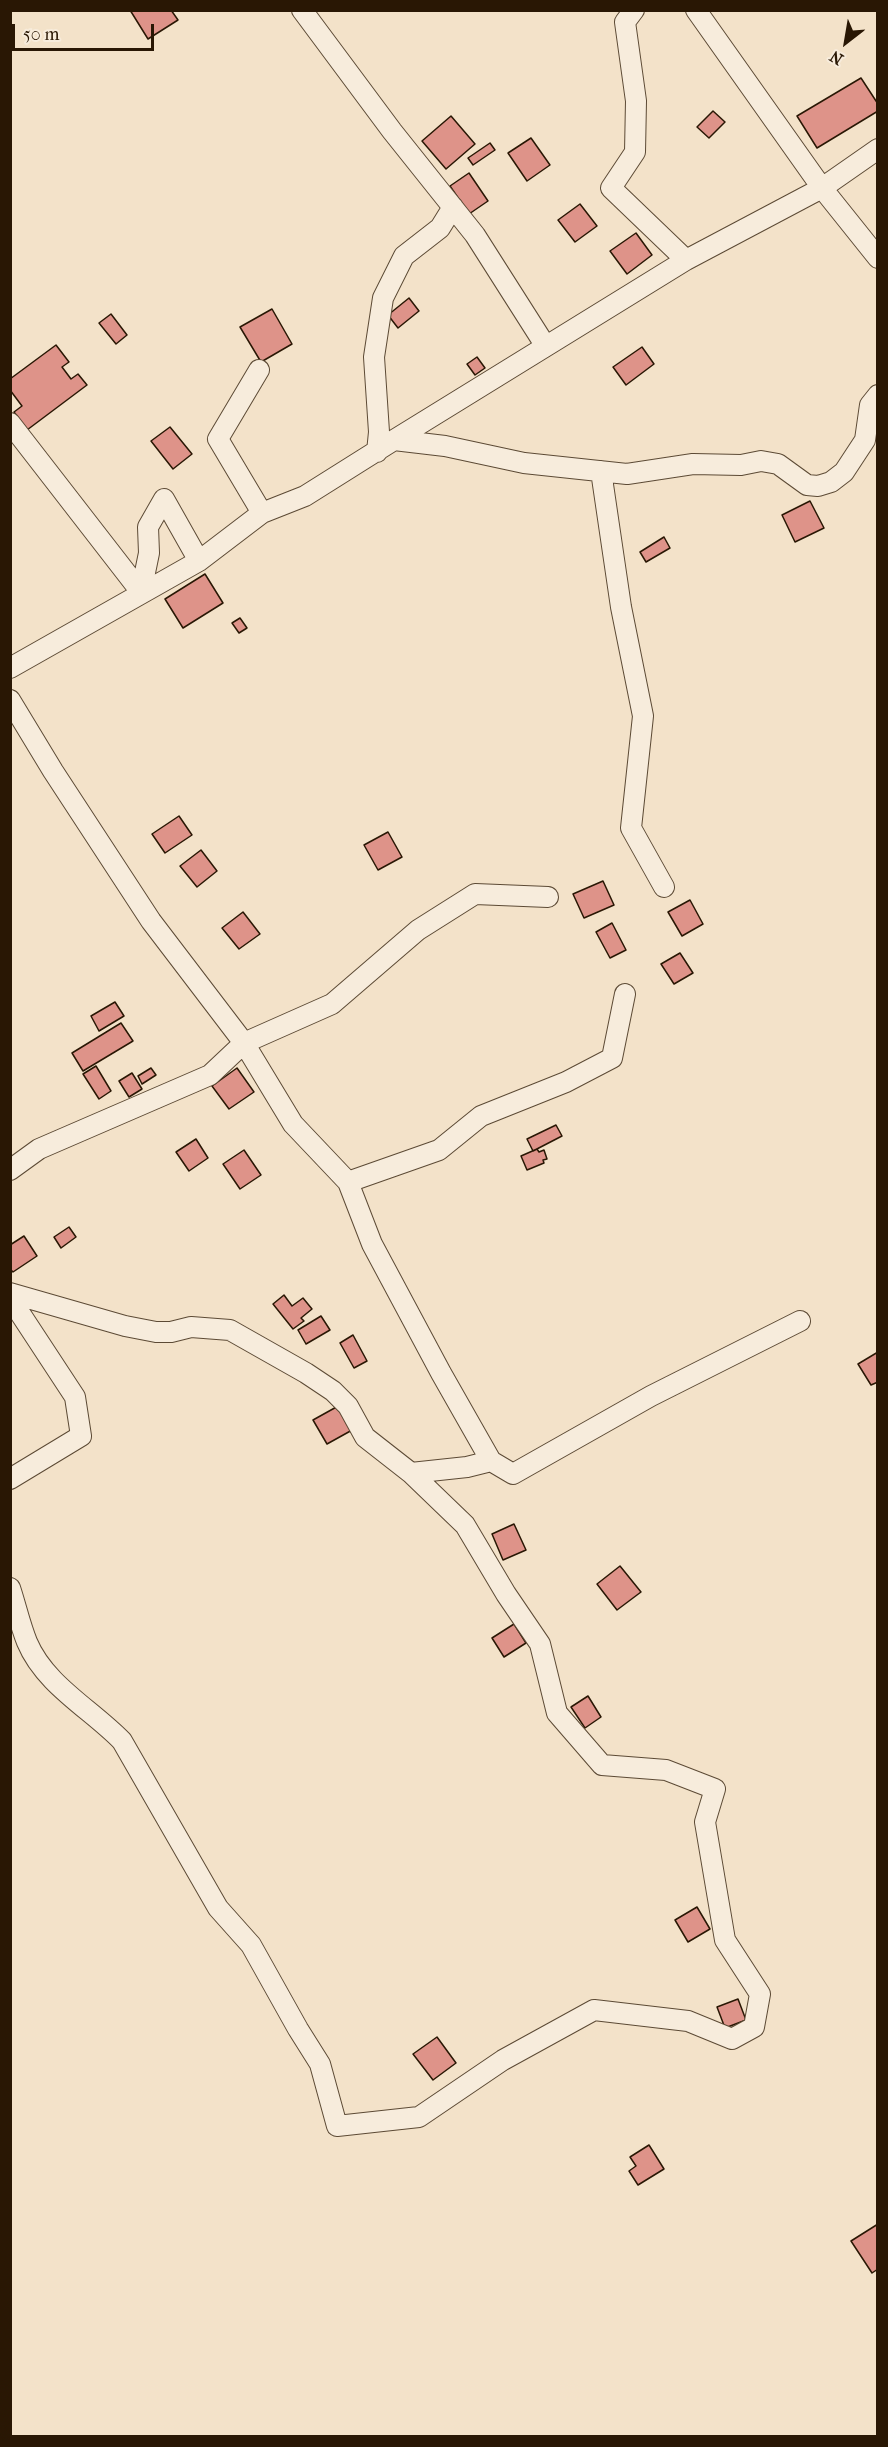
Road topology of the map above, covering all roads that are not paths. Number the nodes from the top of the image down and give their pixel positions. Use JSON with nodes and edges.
{"nodes":[{"id":1,"x":302,"y":10,"type":"edge"},
{"id":2,"x":634,"y":10,"type":"edge"},
{"id":3,"x":696,"y":10,"type":"edge"},
{"id":4,"x":878,"y":149,"type":"edge"},
{"id":5,"x":822,"y":188,"type":"junction"},
{"id":6,"x":453,"y":207,"type":"junction"},
{"id":7,"x":878,"y":258,"type":"edge"},
{"id":8,"x":686,"y":260,"type":"junction"},
{"id":9,"x":545,"y":345,"type":"junction"},
{"id":10,"x":259,"y":370,"type":"dead end"},
{"id":11,"x":878,"y":395,"type":"edge"},
{"id":12,"x":10,"y":423,"type":"edge"},
{"id":13,"x":394,"y":440,"type":"junction"},
{"id":14,"x":377,"y":452,"type":"junction"},
{"id":15,"x":601,"y":471,"type":"junction"},
{"id":16,"x":262,"y":513,"type":"junction"},
{"id":17,"x":199,"y":561,"type":"junction"},
{"id":18,"x":141,"y":592,"type":"junction"},
{"id":19,"x":10,"y":668,"type":"edge"},
{"id":20,"x":10,"y":700,"type":"edge"},
{"id":21,"x":664,"y":887,"type":"dead end"},
{"id":22,"x":548,"y":897,"type":"dead end"},
{"id":23,"x":625,"y":994,"type":"dead end"},
{"id":24,"x":244,"y":1043,"type":"junction"},
{"id":25,"x":10,"y":1170,"type":"edge"},
{"id":26,"x":348,"y":1182,"type":"junction"},
{"id":27,"x":10,"y":1293,"type":"edge"},
{"id":28,"x":10,"y":1298,"type":"edge"},
{"id":29,"x":800,"y":1321,"type":"dead end"},
{"id":30,"x":491,"y":1461,"type":"junction"},
{"id":31,"x":411,"y":1473,"type":"junction"},
{"id":32,"x":10,"y":1479,"type":"edge"},
{"id":33,"x":10,"y":1588,"type":"edge"}],
"edges":[{"from":1,"to":6,"type":"street"},
{"from":2,"to":8,"type":"street"},
{"from":3,"to":5,"type":"street"},
{"from":4,"to":5,"type":"street"},
{"from":5,"to":7,"type":"street"},
{"from":5,"to":8,"type":"street"},
{"from":6,"to":9,"type":"street"},
{"from":6,"to":14,"type":"street"},
{"from":8,"to":9,"type":"street"},
{"from":9,"to":13,"type":"street"},
{"from":10,"to":16,"type":"street"},
{"from":11,"to":15,"type":"street"},
{"from":12,"to":18,"type":"street"},
{"from":13,"to":14,"type":"street"},
{"from":13,"to":15,"type":"street"},
{"from":14,"to":16,"type":"street"},
{"from":15,"to":21,"type":"street"},
{"from":16,"to":17,"type":"street"},
{"from":17,"to":18,"type":"street"},
{"from":17,"to":18,"type":"street"},
{"from":18,"to":19,"type":"street"},
{"from":20,"to":24,"type":"street"},
{"from":22,"to":24,"type":"street"},
{"from":23,"to":26,"type":"street"},
{"from":24,"to":25,"type":"street"},
{"from":24,"to":26,"type":"street"},
{"from":26,"to":30,"type":"street"},
{"from":27,"to":31,"type":"street"},
{"from":28,"to":32,"type":"street"},
{"from":29,"to":30,"type":"street"},
{"from":30,"to":31,"type":"street"},
{"from":31,"to":33,"type":"street"}]}
